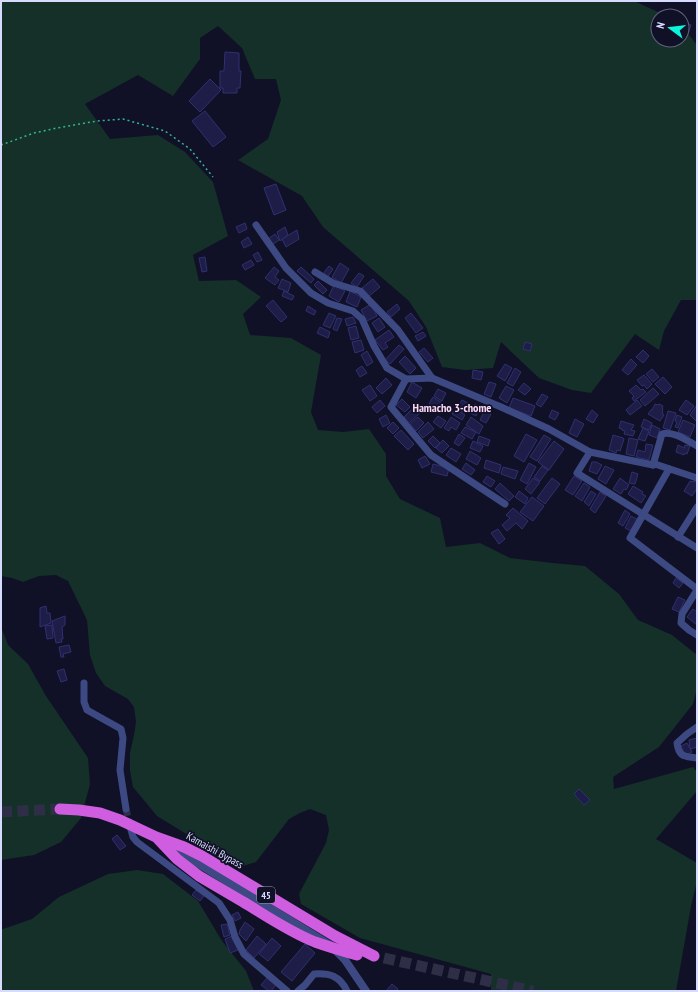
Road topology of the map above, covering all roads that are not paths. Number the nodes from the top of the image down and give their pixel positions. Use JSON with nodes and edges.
{"nodes":[{"id":1,"x":256,"y":225,"type":"dead end"},
{"id":2,"x":315,"y":272,"type":"dead end"},
{"id":3,"x":406,"y":378,"type":"junction"},
{"id":4,"x":432,"y":378,"type":"junction"},
{"id":5,"x":697,"y":446,"type":"edge"},
{"id":6,"x":590,"y":452,"type":"junction"},
{"id":7,"x":653,"y":465,"type":"junction"},
{"id":8,"x":669,"y":469,"type":"junction"},
{"id":9,"x":696,"y":476,"type":"edge"},
{"id":10,"x":505,"y":504,"type":"dead end"},
{"id":11,"x":697,"y":507,"type":"edge"},
{"id":12,"x":643,"y":514,"type":"junction"},
{"id":13,"x":678,"y":537,"type":"junction"},
{"id":14,"x":697,"y":548,"type":"edge"},
{"id":15,"x":697,"y":589,"type":"edge"},
{"id":16,"x":697,"y":635,"type":"edge"},
{"id":17,"x":84,"y":684,"type":"dead end"},
{"id":18,"x":697,"y":727,"type":"edge"},
{"id":19,"x":697,"y":758,"type":"edge"},
{"id":20,"x":60,"y":809,"type":"tunnel mouth"},
{"id":21,"x":126,"y":809,"type":"tunnel mouth"},
{"id":22,"x":130,"y":826,"type":"tunnel mouth"},
{"id":23,"x":156,"y":837,"type":"junction"},
{"id":24,"x":287,"y":991,"type":"edge"},
{"id":25,"x":298,"y":991,"type":"edge"},
{"id":26,"x":347,"y":991,"type":"edge"},
{"id":27,"x":366,"y":991,"type":"edge"}],
"edges":[{"from":1,"to":3,"type":"street"},
{"from":2,"to":4,"type":"street"},
{"from":3,"to":4,"type":"street"},
{"from":3,"to":10,"type":"street"},
{"from":4,"to":6,"type":"street"},
{"from":5,"to":7,"type":"street"},
{"from":6,"to":7,"type":"street"},
{"from":6,"to":12,"type":"street"},
{"from":7,"to":8,"type":"street"},
{"from":8,"to":9,"type":"street"},
{"from":8,"to":12,"type":"street"},
{"from":11,"to":13,"type":"street"},
{"from":12,"to":13,"type":"street"},
{"from":12,"to":15,"type":"street"},
{"from":13,"to":14,"type":"street"},
{"from":15,"to":16,"type":"street"},
{"from":17,"to":21,"type":"street"},
{"from":18,"to":19,"type":"street"},
{"from":20,"to":23,"type":"highway","number":"45"},
{"from":22,"to":24,"type":"street"},
{"from":23,"to":23,"type":"highway","name":"Kamaishi Bypass","number":"45","bridge":true},
{"from":23,"to":27,"type":"street"},
{"from":25,"to":26,"type":"street"}]}
